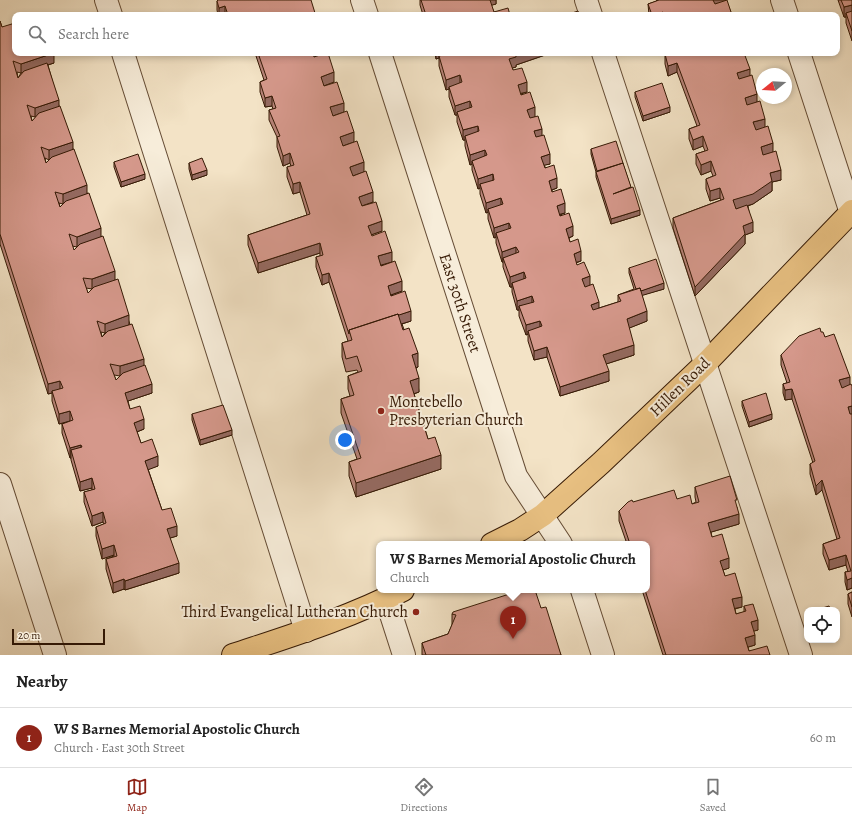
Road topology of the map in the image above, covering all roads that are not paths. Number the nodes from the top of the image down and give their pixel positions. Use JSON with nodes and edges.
{"nodes":[{"id":1,"x":106,"y":0,"type":"edge"},
{"id":2,"x":362,"y":0,"type":"edge"},
{"id":3,"x":586,"y":0,"type":"edge"},
{"id":4,"x":782,"y":0,"type":"edge"},
{"id":5,"x":110,"y":12,"type":"edge"},
{"id":6,"x":366,"y":12,"type":"edge"},
{"id":7,"x":590,"y":12,"type":"edge"},
{"id":8,"x":786,"y":12,"type":"edge"},
{"id":9,"x":124,"y":56,"type":"edge"},
{"id":10,"x":381,"y":56,"type":"edge"},
{"id":11,"x":604,"y":56,"type":"edge"},
{"id":12,"x":800,"y":56,"type":"edge"},
{"id":13,"x":852,"y":214,"type":"edge"},
{"id":14,"x":706,"y":363,"type":"junction"},
{"id":15,"x":0,"y":484,"type":"edge"},
{"id":16,"x":543,"y":515,"type":"junction"},
{"id":17,"x":498,"y":541,"type":"edge"},
{"id":18,"x":559,"y":541,"type":"edge"},
{"id":19,"x":583,"y":593,"type":"edge"},
{"id":20,"x":394,"y":594,"type":"edge"},
{"id":21,"x":306,"y":631,"type":"junction"},
{"id":22,"x":55,"y":655,"type":"edge"},
{"id":23,"x":233,"y":655,"type":"edge"},
{"id":24,"x":404,"y":655,"type":"edge"},
{"id":25,"x":603,"y":655,"type":"edge"},
{"id":26,"x":801,"y":655,"type":"edge"}],
"edges":[{"from":1,"to":5,"type":"street"},
{"from":2,"to":6,"type":"street"},
{"from":3,"to":7,"type":"street"},
{"from":4,"to":8,"type":"street"},
{"from":9,"to":21,"type":"street"},
{"from":10,"to":16,"type":"street","name":"East 30th Street"},
{"from":11,"to":14,"type":"street"},
{"from":12,"to":13,"type":"street"},
{"from":13,"to":14,"type":"main road","name":"Hillen Road"},
{"from":14,"to":16,"type":"main road","name":"Hillen Road"},
{"from":14,"to":26,"type":"street"},
{"from":15,"to":22,"type":"street"},
{"from":16,"to":17,"type":"main road","name":"Hillen Road"},
{"from":16,"to":18,"type":"street","name":"East 30th Street"},
{"from":19,"to":25,"type":"street"},
{"from":20,"to":21,"type":"main road"},
{"from":20,"to":24,"type":"street"},
{"from":21,"to":23,"type":"main road"}]}
